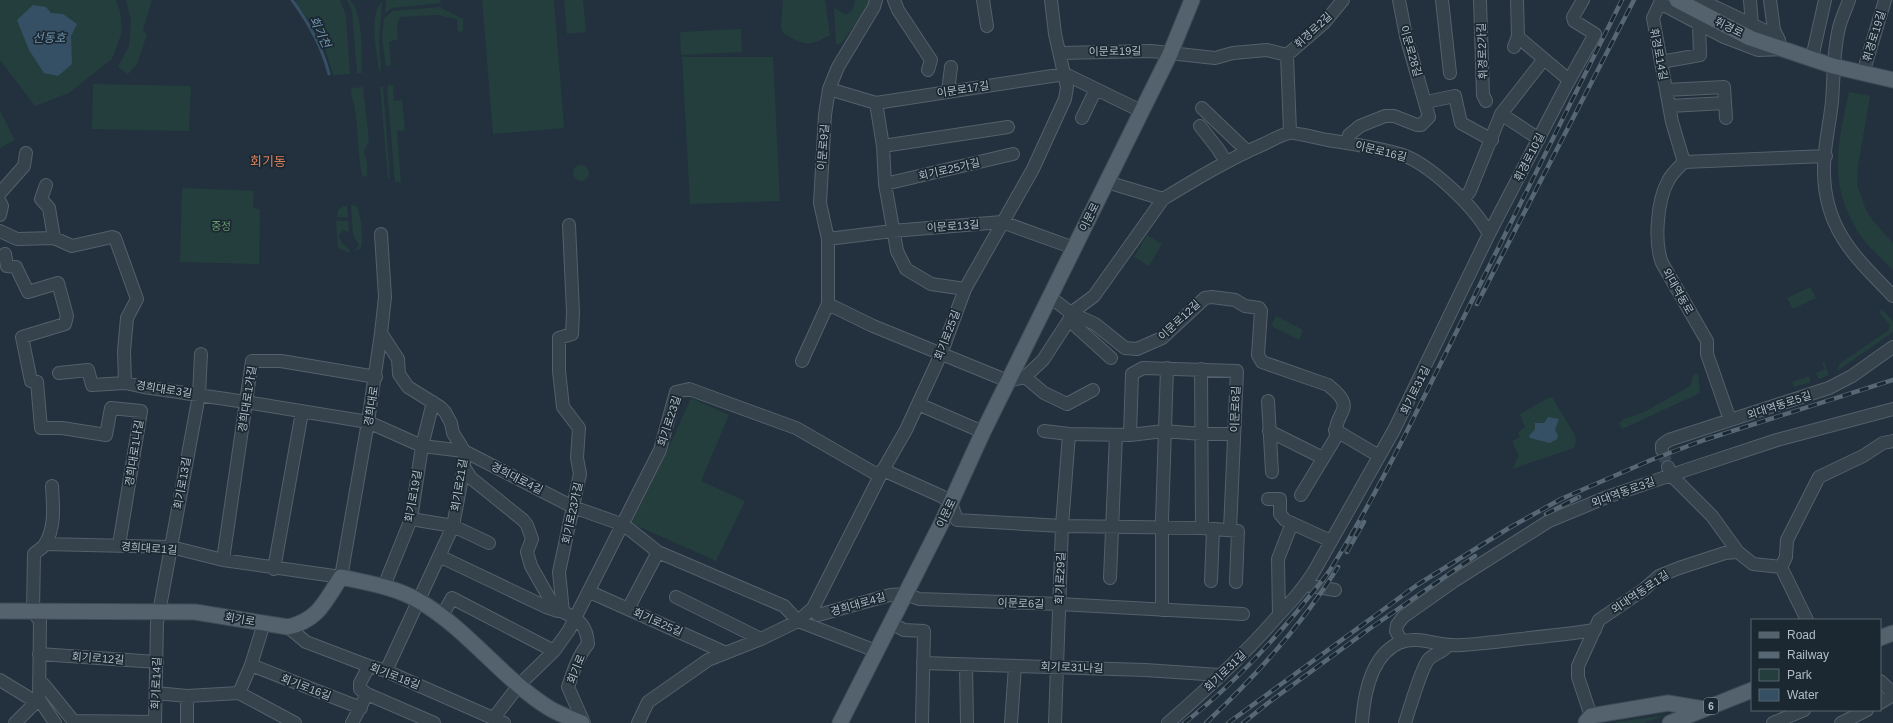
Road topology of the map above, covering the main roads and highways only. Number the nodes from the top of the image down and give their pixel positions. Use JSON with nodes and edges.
{"nodes":[{"id":1,"x":1192,"y":0,"type":"edge"},
{"id":2,"x":1677,"y":0,"type":"edge"},
{"id":3,"x":1893,"y":80,"type":"edge"},
{"id":4,"x":0,"y":612,"type":"edge"},
{"id":5,"x":1893,"y":633,"type":"edge"},
{"id":6,"x":1881,"y":638,"type":"edge"},
{"id":7,"x":1751,"y":690,"type":"edge"},
{"id":8,"x":1704,"y":709,"type":"junction"},
{"id":9,"x":1619,"y":712,"type":"junction"},
{"id":10,"x":1586,"y":721,"type":"edge"},
{"id":11,"x":583,"y":723,"type":"edge"},
{"id":12,"x":840,"y":723,"type":"edge"},
{"id":13,"x":1608,"y":723,"type":"edge"},
{"id":14,"x":1670,"y":723,"type":"edge"}],
"edges":[{"from":1,"to":12,"type":"main road","name":"이문로"},
{"from":2,"to":3,"type":"main road","name":"휘경로"},
{"from":4,"to":11,"type":"main road","name":"회기로"},
{"from":5,"to":6,"type":"main road"},
{"from":7,"to":8,"type":"main road","number":"6"},
{"from":8,"to":9,"type":"main road"},
{"from":8,"to":14,"type":"main road","number":"6"},
{"from":9,"to":10,"type":"main road"},
{"from":9,"to":13,"type":"main road"}]}
